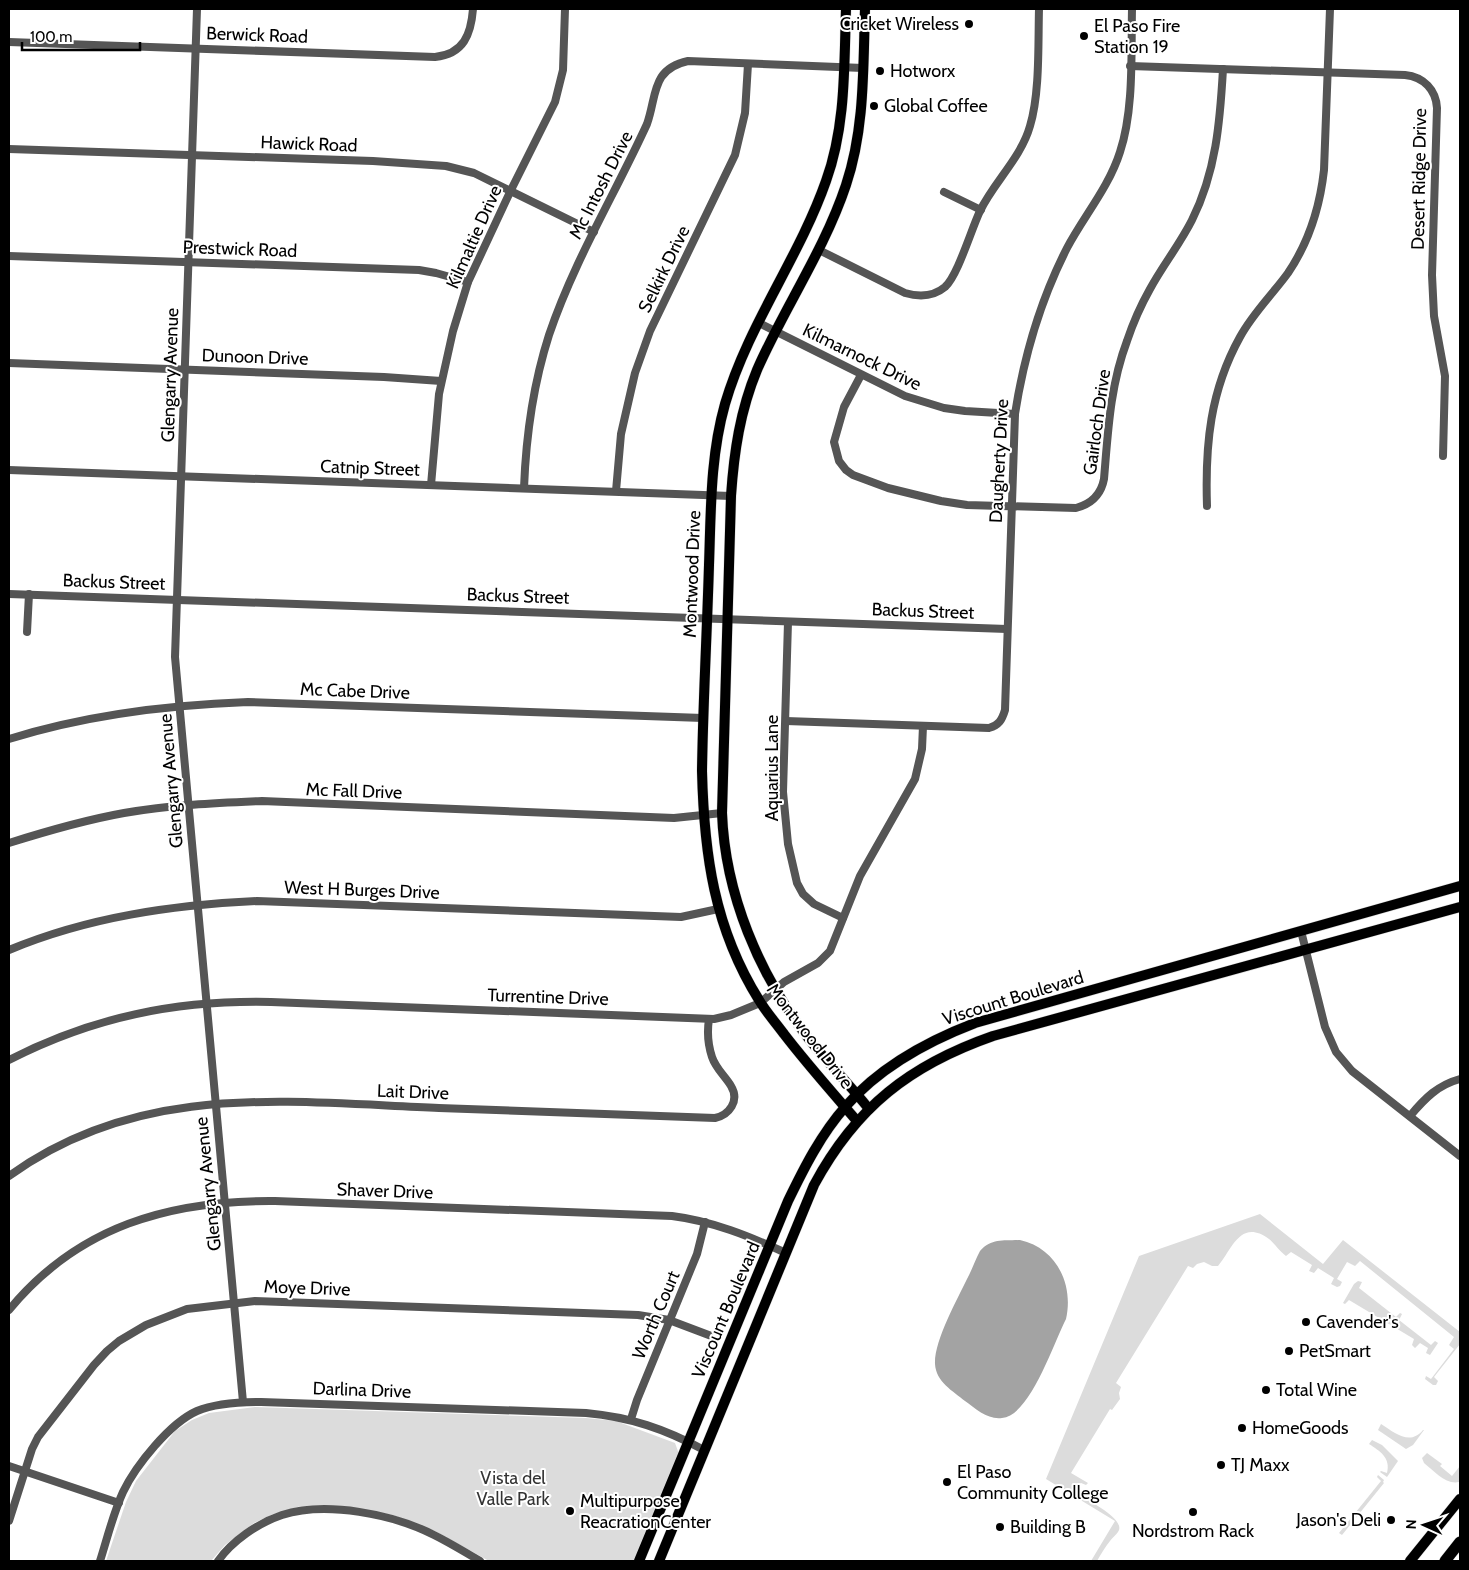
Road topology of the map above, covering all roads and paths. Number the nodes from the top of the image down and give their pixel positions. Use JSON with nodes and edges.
{"nodes":[{"id":1,"x":197,"y":9,"type":"edge"},
{"id":2,"x":473,"y":9,"type":"edge"},
{"id":3,"x":565,"y":9,"type":"edge"},
{"id":4,"x":846,"y":9,"type":"edge"},
{"id":5,"x":865,"y":9,"type":"edge"},
{"id":6,"x":1039,"y":9,"type":"edge"},
{"id":7,"x":1132,"y":9,"type":"edge"},
{"id":8,"x":1330,"y":9,"type":"edge"},
{"id":9,"x":9,"y":42,"type":"edge"},
{"id":10,"x":195,"y":48,"type":"junction"},
{"id":11,"x":748,"y":64,"type":"junction"},
{"id":12,"x":1130,"y":66,"type":"junction"},
{"id":13,"x":844,"y":68,"type":"junction"},
{"id":14,"x":863,"y":68,"type":"junction"},
{"id":15,"x":1223,"y":69,"type":"junction"},
{"id":16,"x":1327,"y":71,"type":"junction"},
{"id":17,"x":9,"y":149,"type":"edge"},
{"id":18,"x":192,"y":155,"type":"junction"},
{"id":19,"x":511,"y":190,"type":"junction"},
{"id":20,"x":944,"y":192,"type":"dead end"},
{"id":21,"x":981,"y":210,"type":"junction"},
{"id":22,"x":594,"y":232,"type":"junction"},
{"id":23,"x":819,"y":250,"type":"junction"},
{"id":24,"x":9,"y":256,"type":"edge"},
{"id":25,"x":188,"y":262,"type":"junction"},
{"id":26,"x":468,"y":282,"type":"junction"},
{"id":27,"x":759,"y":323,"type":"junction"},
{"id":28,"x":777,"y":332,"type":"junction"},
{"id":29,"x":9,"y":363,"type":"edge"},
{"id":30,"x":185,"y":369,"type":"junction"},
{"id":31,"x":861,"y":375,"type":"junction"},
{"id":32,"x":441,"y":381,"type":"junction"},
{"id":33,"x":1015,"y":414,"type":"junction"},
{"id":34,"x":1443,"y":456,"type":"dead end"},
{"id":35,"x":9,"y":470,"type":"edge"},
{"id":36,"x":182,"y":475,"type":"junction"},
{"id":37,"x":431,"y":485,"type":"junction"},
{"id":38,"x":524,"y":488,"type":"junction"},
{"id":39,"x":616,"y":491,"type":"junction"},
{"id":40,"x":711,"y":495,"type":"junction"},
{"id":41,"x":731,"y":496,"type":"junction"},
{"id":42,"x":1011,"y":506,"type":"junction"},
{"id":43,"x":1207,"y":506,"type":"dead end"},
{"id":44,"x":9,"y":594,"type":"edge"},
{"id":45,"x":29,"y":594,"type":"junction"},
{"id":46,"x":176,"y":600,"type":"junction"},
{"id":47,"x":707,"y":618,"type":"junction"},
{"id":48,"x":728,"y":618,"type":"junction"},
{"id":49,"x":788,"y":622,"type":"junction"},
{"id":50,"x":1006,"y":629,"type":"junction"},
{"id":51,"x":27,"y":632,"type":"dead end"},
{"id":52,"x":179,"y":706,"type":"junction"},
{"id":53,"x":703,"y":718,"type":"junction"},
{"id":54,"x":786,"y":721,"type":"junction"},
{"id":55,"x":923,"y":726,"type":"junction"},
{"id":56,"x":9,"y":739,"type":"edge"},
{"id":57,"x":188,"y":806,"type":"junction"},
{"id":58,"x":722,"y":813,"type":"junction"},
{"id":59,"x":703,"y":815,"type":"junction"},
{"id":60,"x":9,"y":843,"type":"edge"},
{"id":61,"x":1460,"y":886,"type":"edge"},
{"id":62,"x":198,"y":905,"type":"junction"},
{"id":63,"x":1460,"y":907,"type":"edge"},
{"id":64,"x":718,"y":909,"type":"junction"},
{"id":65,"x":843,"y":918,"type":"junction"},
{"id":66,"x":1301,"y":932,"type":"junction"},
{"id":67,"x":9,"y":950,"type":"edge"},
{"id":68,"x":1305,"y":950,"type":"junction"},
{"id":69,"x":1154,"y":973,"type":"junction"},
{"id":70,"x":776,"y":990,"type":"junction"},
{"id":71,"x":1159,"y":990,"type":"junction"},
{"id":72,"x":760,"y":1002,"type":"junction"},
{"id":73,"x":207,"y":1003,"type":"junction"},
{"id":74,"x":1001,"y":1016,"type":"junction"},
{"id":75,"x":709,"y":1019,"type":"junction"},
{"id":76,"x":1007,"y":1032,"type":"junction"},
{"id":77,"x":9,"y":1060,"type":"edge"},
{"id":78,"x":1460,"y":1079,"type":"edge"},
{"id":79,"x":857,"y":1094,"type":"junction"},
{"id":80,"x":216,"y":1103,"type":"junction"},
{"id":81,"x":845,"y":1107,"type":"junction"},
{"id":82,"x":869,"y":1109,"type":"junction"},
{"id":83,"x":1410,"y":1116,"type":"junction"},
{"id":84,"x":857,"y":1121,"type":"junction"},
{"id":85,"x":1460,"y":1156,"type":"edge"},
{"id":86,"x":9,"y":1176,"type":"edge"},
{"id":87,"x":225,"y":1202,"type":"junction"},
{"id":88,"x":705,"y":1222,"type":"junction"},
{"id":89,"x":770,"y":1246,"type":"junction"},
{"id":90,"x":786,"y":1252,"type":"junction"},
{"id":91,"x":235,"y":1302,"type":"junction"},
{"id":92,"x":9,"y":1310,"type":"edge"},
{"id":93,"x":669,"y":1320,"type":"junction"},
{"id":94,"x":714,"y":1337,"type":"dead end"},
{"id":95,"x":243,"y":1402,"type":"junction"},
{"id":96,"x":631,"y":1420,"type":"junction"},
{"id":97,"x":688,"y":1442,"type":"junction"},
{"id":98,"x":704,"y":1450,"type":"junction"},
{"id":99,"x":9,"y":1466,"type":"edge"},
{"id":100,"x":25,"y":1472,"type":"junction"},
{"id":101,"x":1460,"y":1499,"type":"edge"},
{"id":102,"x":119,"y":1502,"type":"junction"},
{"id":103,"x":9,"y":1521,"type":"edge"},
{"id":104,"x":1460,"y":1542,"type":"edge"},
{"id":105,"x":100,"y":1561,"type":"edge"},
{"id":106,"x":218,"y":1561,"type":"edge"},
{"id":107,"x":480,"y":1561,"type":"edge"},
{"id":108,"x":639,"y":1561,"type":"edge"},
{"id":109,"x":659,"y":1561,"type":"edge"},
{"id":110,"x":1410,"y":1561,"type":"edge"},
{"id":111,"x":1445,"y":1561,"type":"edge"}],
"edges":[{"from":1,"to":10,"type":"street","name":"Glengarry Avenue"},
{"from":2,"to":10,"type":"street","name":"Berwick Road"},
{"from":3,"to":19,"type":"street","name":"Kilmaltie Drive"},
{"from":4,"to":13,"type":"main road","name":"Montwood Drive"},
{"from":5,"to":14,"type":"main road","name":"Montwood Drive"},
{"from":6,"to":21,"type":"street"},
{"from":7,"to":12,"type":"street","name":"Daugherty Drive"},
{"from":8,"to":16,"type":"street"},
{"from":9,"to":10,"type":"street","name":"Berwick Road"},
{"from":10,"to":18,"type":"street","name":"Glengarry Avenue"},
{"from":11,"to":13,"type":"street","name":"Mc Intosh Drive"},
{"from":11,"to":22,"type":"street","name":"Mc Intosh Drive"},
{"from":11,"to":39,"type":"street","name":"Selkirk Drive"},
{"from":12,"to":15,"type":"street","name":"Desert Ridge Drive"},
{"from":12,"to":33,"type":"street","name":"Daugherty Drive"},
{"from":13,"to":14,"type":"street","name":"Mc Intosh Drive"},
{"from":13,"to":27,"type":"main road","name":"Montwood Drive"},
{"from":14,"to":23,"type":"main road","name":"Montwood Drive"},
{"from":15,"to":16,"type":"street","name":"Desert Ridge Drive"},
{"from":15,"to":42,"type":"street","name":"Gairloch Drive"},
{"from":16,"to":34,"type":"street","name":"Desert Ridge Drive"},
{"from":16,"to":43,"type":"street"},
{"from":17,"to":18,"type":"street","name":"Hawick Road"},
{"from":18,"to":19,"type":"street","name":"Hawick Road"},
{"from":18,"to":25,"type":"street","name":"Glengarry Avenue"},
{"from":19,"to":22,"type":"street","name":"Hawick Road"},
{"from":19,"to":26,"type":"street","name":"Kilmaltie Drive"},
{"from":20,"to":21,"type":"street"},
{"from":21,"to":23,"type":"street"},
{"from":22,"to":38,"type":"street","name":"Mc Intosh Drive"},
{"from":23,"to":28,"type":"main road","name":"Montwood Drive"},
{"from":24,"to":25,"type":"street","name":"Prestwick Road"},
{"from":25,"to":26,"type":"street","name":"Prestwick Road"},
{"from":25,"to":30,"type":"street","name":"Glengarry Avenue"},
{"from":26,"to":32,"type":"street","name":"Kilmaltie Drive"},
{"from":27,"to":28,"type":"street","name":"Kilmarnock Drive"},
{"from":27,"to":40,"type":"main road","name":"Montwood Drive"},
{"from":28,"to":31,"type":"street","name":"Kilmarnock Drive"},
{"from":28,"to":41,"type":"main road","name":"Montwood Drive"},
{"from":29,"to":30,"type":"street","name":"Dunoon Drive"},
{"from":30,"to":32,"type":"street","name":"Dunoon Drive"},
{"from":30,"to":36,"type":"street","name":"Glengarry Avenue"},
{"from":31,"to":33,"type":"street","name":"Kilmarnock Drive"},
{"from":31,"to":42,"type":"street","name":"Gairloch Drive"},
{"from":32,"to":37,"type":"street","name":"Kilmaltie Drive"},
{"from":33,"to":42,"type":"street","name":"Daugherty Drive"},
{"from":35,"to":36,"type":"street","name":"Catnip Street"},
{"from":36,"to":37,"type":"street","name":"Catnip Street"},
{"from":36,"to":46,"type":"street","name":"Glengarry Avenue"},
{"from":37,"to":38,"type":"street","name":"Catnip Street"},
{"from":38,"to":39,"type":"street","name":"Catnip Street"},
{"from":39,"to":40,"type":"street","name":"Catnip Street"},
{"from":40,"to":41,"type":"street","name":"Catnip Street"},
{"from":40,"to":47,"type":"main road","name":"Montwood Drive"},
{"from":41,"to":48,"type":"main road","name":"Montwood Drive"},
{"from":42,"to":50,"type":"street","name":"Daugherty Drive"},
{"from":44,"to":45,"type":"street","name":"Backus Street"},
{"from":45,"to":46,"type":"street","name":"Backus Street"},
{"from":45,"to":51,"type":"street"},
{"from":46,"to":47,"type":"street","name":"Backus Street"},
{"from":46,"to":52,"type":"street","name":"Glengarry Avenue"},
{"from":47,"to":48,"type":"street","name":"Backus Street"},
{"from":47,"to":53,"type":"main road","name":"Montwood Drive"},
{"from":48,"to":49,"type":"street","name":"Backus Street"},
{"from":48,"to":58,"type":"main road","name":"Montwood Drive"},
{"from":49,"to":50,"type":"street","name":"Backus Street"},
{"from":49,"to":54,"type":"street","name":"Aquarius Lane"},
{"from":50,"to":55,"type":"street","name":"Daugherty Drive"},
{"from":52,"to":53,"type":"street","name":"Mc Cabe Drive"},
{"from":52,"to":56,"type":"street","name":"Mc Cabe Drive"},
{"from":52,"to":57,"type":"street","name":"Glengarry Avenue"},
{"from":53,"to":59,"type":"main road","name":"Montwood Drive"},
{"from":54,"to":55,"type":"street","name":"Daugherty Drive"},
{"from":54,"to":65,"type":"street","name":"Aquarius Lane"},
{"from":55,"to":65,"type":"street","name":"Turrentine Drive"},
{"from":57,"to":59,"type":"street","name":"Mc Fall Drive"},
{"from":57,"to":60,"type":"street","name":"Mc Fall Drive"},
{"from":57,"to":62,"type":"street","name":"Glengarry Avenue"},
{"from":58,"to":59,"type":"street","name":"Mc Fall Drive"},
{"from":58,"to":70,"type":"main road","name":"Montwood Drive"},
{"from":59,"to":64,"type":"main road","name":"Montwood Drive"},
{"from":61,"to":66,"type":"main road","name":"Viscount Boulevard"},
{"from":62,"to":64,"type":"street","name":"West H Burges Drive"},
{"from":62,"to":67,"type":"street","name":"West H Burges Drive"},
{"from":62,"to":73,"type":"street","name":"Glengarry Avenue"},
{"from":63,"to":68,"type":"main road","name":"Viscount Boulevard"},
{"from":64,"to":72,"type":"main road","name":"Montwood Drive"},
{"from":65,"to":70,"type":"street","name":"Turrentine Drive"},
{"from":66,"to":68,"type":"street"},
{"from":66,"to":69,"type":"main road","name":"Viscount Boulevard"},
{"from":68,"to":71,"type":"main road","name":"Viscount Boulevard"},
{"from":68,"to":83,"type":"street"},
{"from":69,"to":71,"type":"main road"},
{"from":69,"to":74,"type":"main road","name":"Viscount Boulevard"},
{"from":70,"to":72,"type":"street","name":"Turrentine Drive"},
{"from":70,"to":79,"type":"main road","name":"Montwood Drive"},
{"from":71,"to":76,"type":"main road","name":"Viscount Boulevard"},
{"from":72,"to":75,"type":"street","name":"Turrentine Drive"},
{"from":72,"to":81,"type":"main road","name":"Montwood Drive"},
{"from":73,"to":75,"type":"street","name":"Turrentine Drive"},
{"from":73,"to":77,"type":"street","name":"Turrentine Drive"},
{"from":73,"to":80,"type":"street","name":"Glengarry Avenue"},
{"from":74,"to":76,"type":"main road"},
{"from":74,"to":79,"type":"main road","name":"Viscount Boulevard"},
{"from":75,"to":80,"type":"street","name":"Lait Drive"},
{"from":76,"to":82,"type":"main road","name":"Viscount Boulevard"},
{"from":78,"to":83,"type":"street"},
{"from":79,"to":81,"type":"main road","name":"Viscount Boulevard"},
{"from":79,"to":82,"type":"main road","name":"Montwood Drive"},
{"from":80,"to":86,"type":"street","name":"Lait Drive"},
{"from":80,"to":87,"type":"street","name":"Glengarry Avenue"},
{"from":81,"to":84,"type":"main road","name":"Montwood Drive"},
{"from":81,"to":89,"type":"main road","name":"Viscount Boulevard"},
{"from":82,"to":84,"type":"main road","name":"Viscount Boulevard"},
{"from":83,"to":85,"type":"street"},
{"from":84,"to":90,"type":"main road","name":"Viscount Boulevard"},
{"from":87,"to":88,"type":"street","name":"Shaver Drive"},
{"from":87,"to":91,"type":"street","name":"Glengarry Avenue"},
{"from":87,"to":92,"type":"street","name":"Shaver Drive"},
{"from":88,"to":89,"type":"street","name":"Shaver Drive"},
{"from":88,"to":93,"type":"street","name":"Worth Court"},
{"from":89,"to":90,"type":"street","name":"Shaver Drive"},
{"from":89,"to":97,"type":"main road","name":"Viscount Boulevard"},
{"from":90,"to":98,"type":"main road","name":"Viscount Boulevard"},
{"from":91,"to":93,"type":"street","name":"Moye Drive"},
{"from":91,"to":95,"type":"street","name":"Glengarry Avenue"},
{"from":91,"to":100,"type":"street","name":"Moye Drive"},
{"from":93,"to":94,"type":"street","name":"Moye Drive"},
{"from":93,"to":96,"type":"street","name":"Worth Court"},
{"from":95,"to":96,"type":"street","name":"Darlina Drive"},
{"from":95,"to":102,"type":"street","name":"Darlina Drive"},
{"from":96,"to":97,"type":"street","name":"Darlina Drive"},
{"from":97,"to":98,"type":"street","name":"Darlina Drive"},
{"from":97,"to":108,"type":"main road","name":"Viscount Boulevard"},
{"from":98,"to":109,"type":"main road","name":"Viscount Boulevard"},
{"from":99,"to":100,"type":"street"},
{"from":100,"to":102,"type":"street"},
{"from":100,"to":103,"type":"street","name":"Moye Drive"},
{"from":101,"to":110,"type":"main road"},
{"from":102,"to":105,"type":"street","name":"Darlina Drive"},
{"from":104,"to":111,"type":"highway"},
{"from":106,"to":107,"type":"street"}]}
